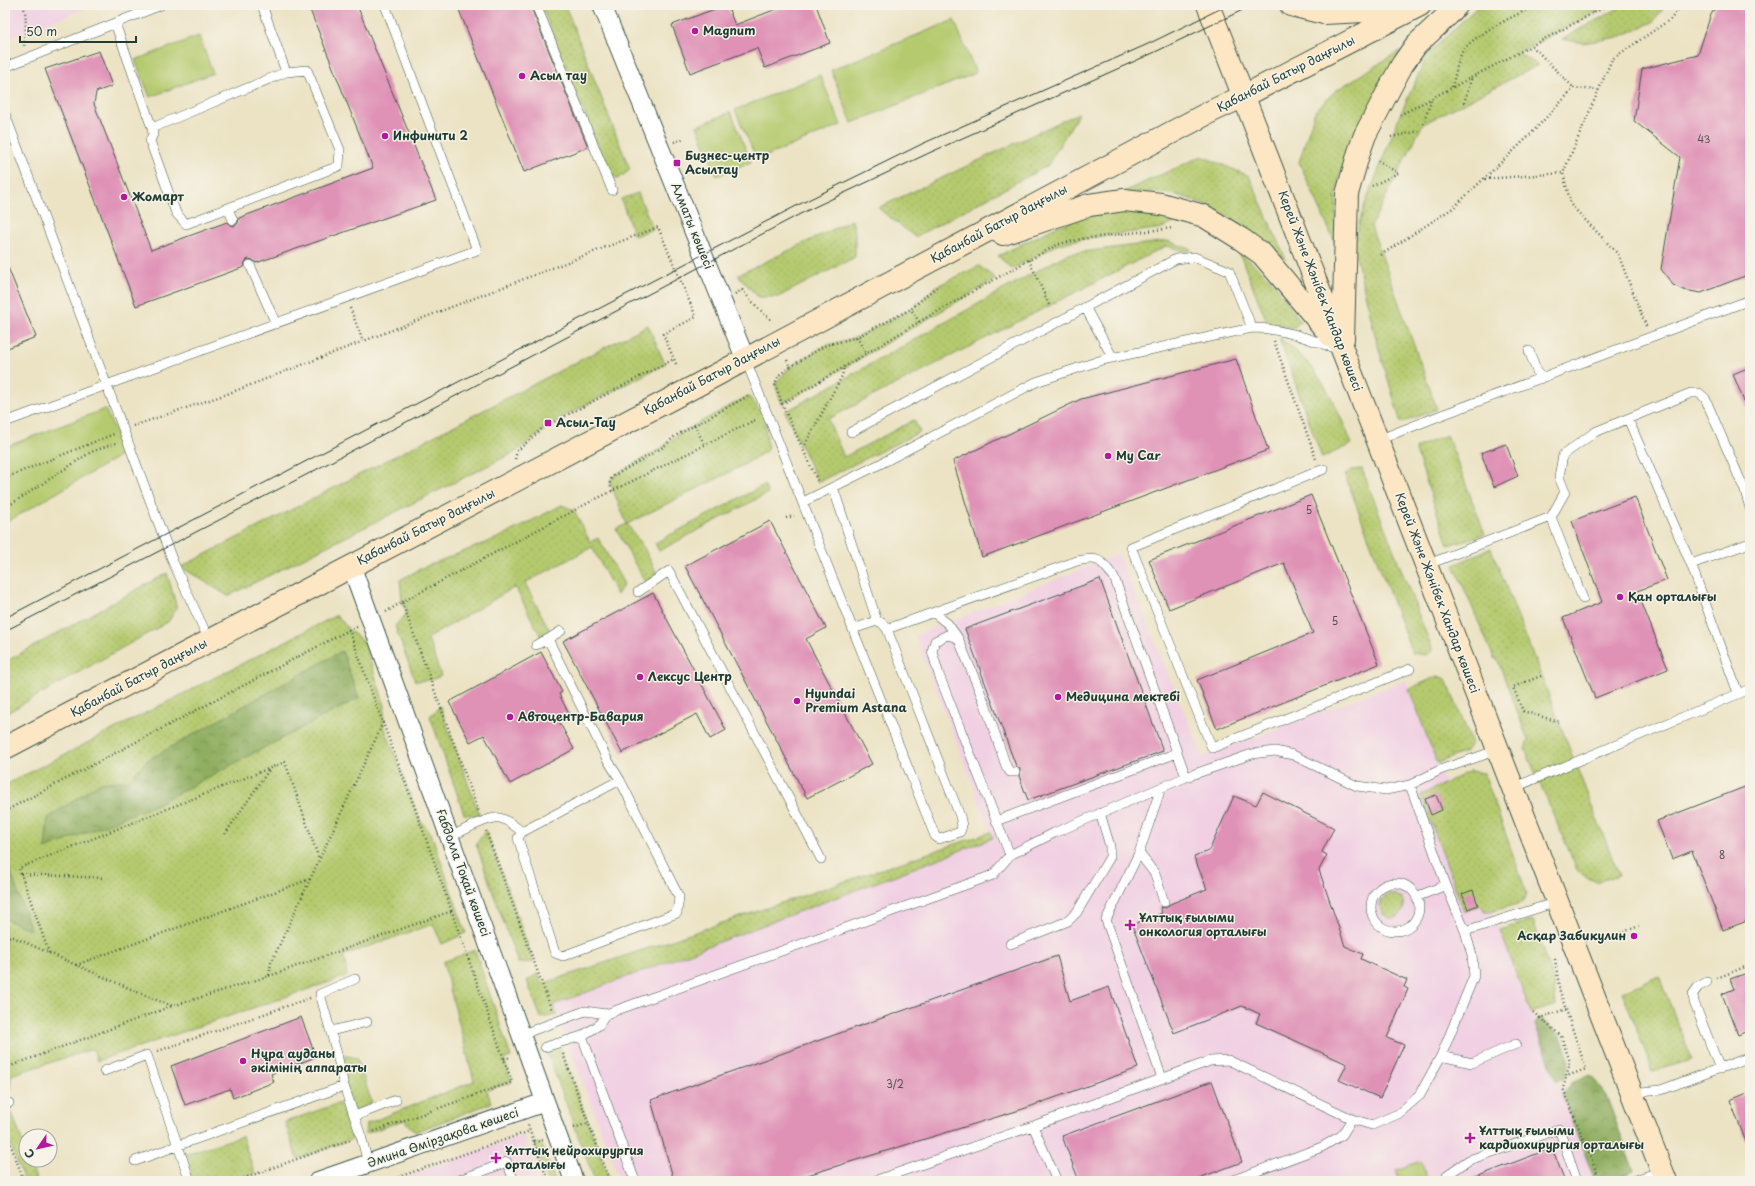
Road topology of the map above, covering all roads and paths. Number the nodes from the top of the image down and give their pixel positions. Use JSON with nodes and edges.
{"nodes":[{"id":1,"x":23,"y":5,"type":"edge"},
{"id":2,"x":161,"y":5,"type":"edge"},
{"id":3,"x":262,"y":5,"type":"edge"},
{"id":4,"x":385,"y":5,"type":"edge"},
{"id":5,"x":536,"y":5,"type":"edge"},
{"id":6,"x":602,"y":5,"type":"edge"},
{"id":7,"x":1208,"y":5,"type":"edge"},
{"id":8,"x":1291,"y":5,"type":"edge"},
{"id":9,"x":1457,"y":5,"type":"edge"},
{"id":10,"x":1536,"y":5,"type":"edge"},
{"id":11,"x":1589,"y":5,"type":"edge"},
{"id":12,"x":1609,"y":5,"type":"edge"},
{"id":13,"x":1681,"y":5,"type":"edge"},
{"id":14,"x":1417,"y":7,"type":"edge"},
{"id":15,"x":1593,"y":13,"type":"junction"},
{"id":16,"x":115,"y":23,"type":"junction"},
{"id":17,"x":1532,"y":46,"type":"junction"},
{"id":18,"x":23,"y":60,"type":"junction"},
{"id":19,"x":5,"y":67,"type":"edge"},
{"id":20,"x":286,"y":72,"type":"junction"},
{"id":21,"x":1472,"y":77,"type":"junction"},
{"id":22,"x":1452,"y":87,"type":"junction"},
{"id":23,"x":1574,"y":88,"type":"junction"},
{"id":24,"x":1598,"y":90,"type":"junction"},
{"id":25,"x":1244,"y":96,"type":"junction"},
{"id":26,"x":1432,"y":98,"type":"junction"},
{"id":27,"x":1464,"y":103,"type":"dead end"},
{"id":28,"x":5,"y":114,"type":"edge"},
{"id":29,"x":1400,"y":115,"type":"dead end"},
{"id":30,"x":1423,"y":124,"type":"dead end"},
{"id":31,"x":152,"y":128,"type":"junction"},
{"id":32,"x":1419,"y":131,"type":"dead end"},
{"id":33,"x":1391,"y":137,"type":"dead end"},
{"id":34,"x":1382,"y":161,"type":"dead end"},
{"id":35,"x":1562,"y":173,"type":"junction"},
{"id":36,"x":1484,"y":179,"type":"junction"},
{"id":37,"x":1372,"y":186,"type":"dead end"},
{"id":38,"x":612,"y":190,"type":"dead end"},
{"id":39,"x":228,"y":209,"type":"junction"},
{"id":40,"x":233,"y":220,"type":"dead end"},
{"id":41,"x":1177,"y":228,"type":"dead end"},
{"id":42,"x":944,"y":253,"type":"junction"},
{"id":43,"x":1382,"y":255,"type":"dead end"},
{"id":44,"x":1029,"y":260,"type":"junction"},
{"id":45,"x":250,"y":265,"type":"dead end"},
{"id":46,"x":937,"y":286,"type":"dead end"},
{"id":47,"x":347,"y":298,"type":"junction"},
{"id":48,"x":730,"y":298,"type":"dead end"},
{"id":49,"x":1750,"y":300,"type":"edge"},
{"id":50,"x":1050,"y":307,"type":"dead end"},
{"id":51,"x":1085,"y":307,"type":"junction"},
{"id":52,"x":911,"y":309,"type":"junction"},
{"id":53,"x":771,"y":320,"type":"dead end"},
{"id":54,"x":919,"y":322,"type":"junction"},
{"id":55,"x":276,"y":324,"type":"junction"},
{"id":56,"x":1252,"y":328,"type":"junction"},
{"id":57,"x":1269,"y":328,"type":"junction"},
{"id":58,"x":857,"y":337,"type":"junction"},
{"id":59,"x":1650,"y":337,"type":"junction"},
{"id":60,"x":363,"y":341,"type":"junction"},
{"id":61,"x":1343,"y":351,"type":"junction"},
{"id":62,"x":1529,"y":352,"type":"dead end"},
{"id":63,"x":866,"y":354,"type":"junction"},
{"id":64,"x":745,"y":358,"type":"junction"},
{"id":65,"x":1113,"y":358,"type":"junction"},
{"id":66,"x":674,"y":359,"type":"junction"},
{"id":67,"x":787,"y":360,"type":"dead end"},
{"id":68,"x":677,"y":366,"type":"dead end"},
{"id":69,"x":790,"y":367,"type":"junction"},
{"id":70,"x":844,"y":367,"type":"junction"},
{"id":71,"x":1540,"y":379,"type":"junction"},
{"id":72,"x":107,"y":385,"type":"junction"},
{"id":73,"x":752,"y":401,"type":"dead end"},
{"id":74,"x":782,"y":404,"type":"junction"},
{"id":75,"x":757,"y":418,"type":"dead end"},
{"id":76,"x":1628,"y":419,"type":"junction"},
{"id":77,"x":5,"y":422,"type":"edge"},
{"id":78,"x":694,"y":425,"type":"junction"},
{"id":79,"x":124,"y":430,"type":"junction"},
{"id":80,"x":851,"y":432,"type":"dead end"},
{"id":81,"x":128,"y":439,"type":"junction"},
{"id":82,"x":1378,"y":440,"type":"junction"},
{"id":83,"x":705,"y":445,"type":"junction"},
{"id":84,"x":802,"y":449,"type":"junction"},
{"id":85,"x":514,"y":464,"type":"dead end"},
{"id":86,"x":1322,"y":470,"type":"joint"},
{"id":87,"x":5,"y":478,"type":"edge"},
{"id":88,"x":833,"y":487,"type":"junction"},
{"id":89,"x":612,"y":490,"type":"junction"},
{"id":90,"x":1747,"y":490,"type":"edge"},
{"id":91,"x":823,"y":493,"type":"junction"},
{"id":92,"x":803,"y":502,"type":"junction"},
{"id":93,"x":5,"y":508,"type":"edge"},
{"id":94,"x":1750,"y":508,"type":"edge"},
{"id":95,"x":794,"y":516,"type":"dead end"},
{"id":96,"x":1551,"y":517,"type":"junction"},
{"id":97,"x":786,"y":518,"type":"dead end"},
{"id":98,"x":1750,"y":543,"type":"edge"},
{"id":99,"x":1691,"y":564,"type":"junction"},
{"id":100,"x":351,"y":565,"type":"junction"},
{"id":101,"x":1426,"y":565,"type":"junction"},
{"id":102,"x":638,"y":592,"type":"dead end"},
{"id":103,"x":1583,"y":599,"type":"dead end"},
{"id":104,"x":402,"y":602,"type":"junction"},
{"id":105,"x":386,"y":612,"type":"dead end"},
{"id":106,"x":934,"y":612,"type":"junction"},
{"id":107,"x":877,"y":621,"type":"junction"},
{"id":108,"x":363,"y":625,"type":"dead end"},
{"id":109,"x":853,"y":629,"type":"junction"},
{"id":110,"x":887,"y":629,"type":"junction"},
{"id":111,"x":349,"y":630,"type":"junction"},
{"id":112,"x":561,"y":631,"type":"dead end"},
{"id":113,"x":958,"y":638,"type":"junction"},
{"id":114,"x":548,"y":639,"type":"junction"},
{"id":115,"x":209,"y":640,"type":"junction"},
{"id":116,"x":536,"y":644,"type":"dead end"},
{"id":117,"x":1410,"y":669,"type":"dead end"},
{"id":118,"x":1541,"y":676,"type":"dead end"},
{"id":119,"x":1750,"y":689,"type":"edge"},
{"id":120,"x":1738,"y":693,"type":"junction"},
{"id":121,"x":383,"y":722,"type":"junction"},
{"id":122,"x":1559,"y":722,"type":"dead end"},
{"id":123,"x":5,"y":748,"type":"edge"},
{"id":124,"x":1498,"y":750,"type":"junction"},
{"id":125,"x":1177,"y":753,"type":"junction"},
{"id":126,"x":271,"y":767,"type":"junction"},
{"id":127,"x":1015,"y":772,"type":"dead end"},
{"id":128,"x":1186,"y":777,"type":"junction"},
{"id":129,"x":620,"y":780,"type":"junction"},
{"id":130,"x":1410,"y":785,"type":"junction"},
{"id":131,"x":1161,"y":788,"type":"junction"},
{"id":132,"x":1513,"y":788,"type":"junction"},
{"id":133,"x":5,"y":811,"type":"edge"},
{"id":134,"x":1100,"y":813,"type":"junction"},
{"id":135,"x":996,"y":821,"type":"junction"},
{"id":136,"x":483,"y":822,"type":"junction"},
{"id":137,"x":522,"y":832,"type":"junction"},
{"id":138,"x":225,"y":834,"type":"dead end"},
{"id":139,"x":450,"y":837,"type":"junction"},
{"id":140,"x":1139,"y":853,"type":"junction"},
{"id":141,"x":1010,"y":855,"type":"junction"},
{"id":142,"x":821,"y":859,"type":"dead end"},
{"id":143,"x":319,"y":860,"type":"junction"},
{"id":144,"x":21,"y":874,"type":"junction"},
{"id":145,"x":104,"y":878,"type":"dead end"},
{"id":146,"x":310,"y":879,"type":"junction"},
{"id":147,"x":1446,"y":885,"type":"junction"},
{"id":148,"x":1416,"y":897,"type":"junction"},
{"id":149,"x":1164,"y":902,"type":"dead end"},
{"id":150,"x":1557,"y":902,"type":"junction"},
{"id":151,"x":452,"y":910,"type":"junction"},
{"id":152,"x":1639,"y":926,"type":"dead end"},
{"id":153,"x":1465,"y":931,"type":"junction"},
{"id":154,"x":5,"y":936,"type":"edge"},
{"id":155,"x":1605,"y":939,"type":"dead end"},
{"id":156,"x":1010,"y":944,"type":"dead end"},
{"id":157,"x":49,"y":953,"type":"junction"},
{"id":158,"x":1555,"y":959,"type":"dead end"},
{"id":159,"x":76,"y":965,"type":"junction"},
{"id":160,"x":1750,"y":965,"type":"edge"},
{"id":161,"x":268,"y":976,"type":"junction"},
{"id":162,"x":355,"y":979,"type":"dead end"},
{"id":163,"x":1707,"y":982,"type":"joint"},
{"id":164,"x":320,"y":994,"type":"junction"},
{"id":165,"x":173,"y":1006,"type":"junction"},
{"id":166,"x":1566,"y":1009,"type":"junction"},
{"id":167,"x":1533,"y":1012,"type":"dead end"},
{"id":168,"x":606,"y":1014,"type":"junction"},
{"id":169,"x":1540,"y":1018,"type":"junction"},
{"id":170,"x":367,"y":1022,"type":"dead end"},
{"id":171,"x":556,"y":1022,"type":"junction"},
{"id":172,"x":331,"y":1031,"type":"junction"},
{"id":173,"x":520,"y":1035,"type":"junction"},
{"id":174,"x":582,"y":1036,"type":"junction"},
{"id":175,"x":558,"y":1042,"type":"junction"},
{"id":176,"x":1516,"y":1044,"type":"dead end"},
{"id":177,"x":544,"y":1047,"type":"dead end"},
{"id":178,"x":147,"y":1055,"type":"junction"},
{"id":179,"x":1441,"y":1056,"type":"junction"},
{"id":180,"x":511,"y":1057,"type":"dead end"},
{"id":181,"x":1750,"y":1057,"type":"edge"},
{"id":182,"x":504,"y":1059,"type":"junction"},
{"id":183,"x":5,"y":1068,"type":"edge"},
{"id":184,"x":1720,"y":1068,"type":"junction"},
{"id":185,"x":104,"y":1071,"type":"dead end"},
{"id":186,"x":1566,"y":1076,"type":"junction"},
{"id":187,"x":1162,"y":1078,"type":"junction"},
{"id":188,"x":344,"y":1086,"type":"junction"},
{"id":189,"x":1631,"y":1093,"type":"junction"},
{"id":190,"x":396,"y":1100,"type":"dead end"},
{"id":191,"x":545,"y":1102,"type":"junction"},
{"id":192,"x":354,"y":1116,"type":"junction"},
{"id":193,"x":1352,"y":1119,"type":"junction"},
{"id":194,"x":589,"y":1123,"type":"junction"},
{"id":195,"x":528,"y":1124,"type":"dead end"},
{"id":196,"x":1033,"y":1126,"type":"junction"},
{"id":197,"x":5,"y":1128,"type":"edge"},
{"id":198,"x":574,"y":1128,"type":"dead end"},
{"id":199,"x":530,"y":1131,"type":"junction"},
{"id":200,"x":361,"y":1136,"type":"junction"},
{"id":201,"x":543,"y":1140,"type":"dead end"},
{"id":202,"x":534,"y":1142,"type":"junction"},
{"id":203,"x":176,"y":1145,"type":"junction"},
{"id":204,"x":135,"y":1161,"type":"dead end"},
{"id":205,"x":368,"y":1163,"type":"junction"},
{"id":206,"x":1664,"y":1176,"type":"edge"},
{"id":207,"x":24,"y":1181,"type":"edge"},
{"id":208,"x":190,"y":1181,"type":"edge"},
{"id":209,"x":236,"y":1181,"type":"edge"},
{"id":210,"x":318,"y":1181,"type":"edge"},
{"id":211,"x":387,"y":1181,"type":"edge"},
{"id":212,"x":458,"y":1181,"type":"edge"},
{"id":213,"x":514,"y":1181,"type":"edge"},
{"id":214,"x":548,"y":1181,"type":"edge"},
{"id":215,"x":574,"y":1181,"type":"edge"},
{"id":216,"x":610,"y":1181,"type":"edge"},
{"id":217,"x":635,"y":1181,"type":"edge"},
{"id":218,"x":874,"y":1181,"type":"edge"},
{"id":219,"x":1057,"y":1181,"type":"edge"},
{"id":220,"x":1231,"y":1181,"type":"edge"},
{"id":221,"x":1449,"y":1181,"type":"edge"},
{"id":222,"x":1577,"y":1181,"type":"edge"},
{"id":223,"x":1600,"y":1181,"type":"edge"},
{"id":224,"x":1632,"y":1181,"type":"edge"}],
"edges":[{"from":1,"to":18,"type":"path"},
{"from":2,"to":16,"type":"lane"},
{"from":3,"to":20,"type":"lane"},
{"from":4,"to":47,"type":"lane"},
{"from":5,"to":38,"type":"lane"},
{"from":6,"to":64,"type":"street","name":"Алматы көшесі"},
{"from":7,"to":25,"type":"main road","name":"Керей Және Жәнібек Хандар көшесі"},
{"from":8,"to":14,"type":"main road"},
{"from":9,"to":61,"type":"main road"},
{"from":10,"to":22,"type":"path"},
{"from":11,"to":15,"type":"path"},
{"from":12,"to":15,"type":"path"},
{"from":13,"to":24,"type":"path"},
{"from":14,"to":25,"type":"main road","name":"Қабанбай Батыр даңғылы"},
{"from":15,"to":17,"type":"path"},
{"from":16,"to":18,"type":"lane"},
{"from":16,"to":31,"type":"lane"},
{"from":17,"to":21,"type":"path"},
{"from":17,"to":23,"type":"path"},
{"from":18,"to":19,"type":"lane"},
{"from":20,"to":31,"type":"lane"},
{"from":20,"to":39,"type":"lane"},
{"from":21,"to":22,"type":"path"},
{"from":21,"to":27,"type":"path"},
{"from":22,"to":26,"type":"path"},
{"from":23,"to":24,"type":"path"},
{"from":23,"to":36,"type":"path"},
{"from":24,"to":35,"type":"path"},
{"from":25,"to":42,"type":"main road","name":"Қабанбай Батыр даңғылы"},
{"from":25,"to":61,"type":"main road","name":"Керей Және Жәнібек Хандар көшесі"},
{"from":26,"to":29,"type":"path"},
{"from":26,"to":30,"type":"path"},
{"from":28,"to":72,"type":"lane"},
{"from":31,"to":39,"type":"lane"},
{"from":32,"to":33,"type":"path"},
{"from":34,"to":37,"type":"path"},
{"from":35,"to":36,"type":"path"},
{"from":35,"to":59,"type":"path"},
{"from":36,"to":43,"type":"path"},
{"from":39,"to":40,"type":"lane"},
{"from":41,"to":44,"type":"path"},
{"from":42,"to":61,"type":"main road"},
{"from":42,"to":64,"type":"main road","name":"Қабанбай Батыр даңғылы"},
{"from":44,"to":50,"type":"path"},
{"from":44,"to":54,"type":"path"},
{"from":45,"to":55,"type":"lane"},
{"from":46,"to":52,"type":"path"},
{"from":47,"to":55,"type":"lane"},
{"from":47,"to":60,"type":"path"},
{"from":48,"to":53,"type":"path"},
{"from":49,"to":59,"type":"lane"},
{"from":51,"to":56,"type":"lane"},
{"from":51,"to":65,"type":"lane"},
{"from":51,"to":80,"type":"lane"},
{"from":52,"to":54,"type":"path"},
{"from":52,"to":58,"type":"path"},
{"from":54,"to":63,"type":"path"},
{"from":55,"to":72,"type":"lane"},
{"from":56,"to":57,"type":"lane"},
{"from":56,"to":65,"type":"lane"},
{"from":57,"to":61,"type":"lane"},
{"from":57,"to":86,"type":"path"},
{"from":58,"to":63,"type":"path"},
{"from":58,"to":69,"type":"path"},
{"from":59,"to":71,"type":"lane"},
{"from":60,"to":66,"type":"path"},
{"from":60,"to":79,"type":"path"},
{"from":61,"to":82,"type":"main road","name":"Керей Және Жәнібек Хандар көшесі"},
{"from":62,"to":71,"type":"lane"},
{"from":63,"to":70,"type":"path"},
{"from":64,"to":92,"type":"lane"},
{"from":64,"to":100,"type":"main road","name":"Қабанбай Батыр даңғылы"},
{"from":65,"to":88,"type":"lane"},
{"from":66,"to":68,"type":"path"},
{"from":66,"to":85,"type":"path"},
{"from":67,"to":69,"type":"path"},
{"from":69,"to":74,"type":"path"},
{"from":70,"to":74,"type":"path"},
{"from":70,"to":84,"type":"path"},
{"from":71,"to":82,"type":"lane"},
{"from":72,"to":77,"type":"lane"},
{"from":72,"to":79,"type":"lane"},
{"from":73,"to":78,"type":"path"},
{"from":74,"to":84,"type":"path"},
{"from":75,"to":83,"type":"path"},
{"from":76,"to":90,"type":"lane"},
{"from":76,"to":96,"type":"lane"},
{"from":76,"to":99,"type":"lane"},
{"from":78,"to":83,"type":"path"},
{"from":78,"to":89,"type":"path"},
{"from":79,"to":81,"type":"lane"},
{"from":79,"to":87,"type":"path"},
{"from":81,"to":93,"type":"path"},
{"from":81,"to":115,"type":"lane"},
{"from":82,"to":101,"type":"main road","name":"Керей Және Жәнібек Хандар көшесі"},
{"from":83,"to":89,"type":"path"},
{"from":84,"to":91,"type":"path"},
{"from":86,"to":117,"type":"lane"},
{"from":88,"to":91,"type":"lane"},
{"from":88,"to":107,"type":"lane"},
{"from":89,"to":104,"type":"path"},
{"from":90,"to":94,"type":"lane"},
{"from":91,"to":92,"type":"lane"},
{"from":92,"to":109,"type":"lane"},
{"from":95,"to":97,"type":"path"},
{"from":96,"to":101,"type":"lane"},
{"from":96,"to":103,"type":"lane"},
{"from":98,"to":99,"type":"lane"},
{"from":99,"to":120,"type":"lane"},
{"from":100,"to":115,"type":"main road","name":"Қабанбай Батыр даңғылы"},
{"from":100,"to":139,"type":"street","name":"Ғабдолла Тоқай көшесі"},
{"from":101,"to":124,"type":"main road","name":"Керей Және Жәнібек Хандар көшесі"},
{"from":102,"to":142,"type":"lane"},
{"from":104,"to":105,"type":"path"},
{"from":104,"to":136,"type":"path"},
{"from":106,"to":110,"type":"lane"},
{"from":106,"to":113,"type":"lane"},
{"from":106,"to":125,"type":"lane"},
{"from":107,"to":109,"type":"lane"},
{"from":107,"to":110,"type":"lane"},
{"from":108,"to":111,"type":"path"},
{"from":109,"to":110,"type":"lane"},
{"from":111,"to":121,"type":"path"},
{"from":111,"to":133,"type":"path"},
{"from":112,"to":114,"type":"lane"},
{"from":113,"to":127,"type":"lane"},
{"from":113,"to":135,"type":"lane"},
{"from":114,"to":116,"type":"lane"},
{"from":114,"to":129,"type":"lane"},
{"from":115,"to":123,"type":"main road","name":"Қабанбай Батыр даңғылы"},
{"from":118,"to":122,"type":"path"},
{"from":119,"to":120,"type":"lane"},
{"from":120,"to":132,"type":"lane"},
{"from":121,"to":143,"type":"path"},
{"from":121,"to":151,"type":"path"},
{"from":124,"to":130,"type":"lane"},
{"from":124,"to":132,"type":"main road","name":"Керей Және Жәнібек Хандар көшесі"},
{"from":125,"to":128,"type":"lane"},
{"from":125,"to":135,"type":"lane"},
{"from":126,"to":138,"type":"path"},
{"from":126,"to":143,"type":"path"},
{"from":126,"to":144,"type":"path"},
{"from":128,"to":130,"type":"lane"},
{"from":128,"to":131,"type":"lane"},
{"from":129,"to":137,"type":"lane"},
{"from":129,"to":137,"type":"lane"},
{"from":130,"to":147,"type":"lane"},
{"from":131,"to":134,"type":"lane"},
{"from":131,"to":140,"type":"lane"},
{"from":132,"to":150,"type":"main road","name":"Керей Және Жәнібек Хандар көшесі"},
{"from":134,"to":141,"type":"lane"},
{"from":134,"to":156,"type":"lane"},
{"from":135,"to":141,"type":"lane"},
{"from":136,"to":137,"type":"lane"},
{"from":136,"to":139,"type":"lane"},
{"from":136,"to":171,"type":"path"},
{"from":139,"to":173,"type":"street","name":"Ғабдолла Тоқай көшесі"},
{"from":140,"to":149,"type":"lane"},
{"from":140,"to":187,"type":"lane"},
{"from":141,"to":168,"type":"lane"},
{"from":143,"to":146,"type":"path"},
{"from":144,"to":145,"type":"path"},
{"from":144,"to":157,"type":"path"},
{"from":146,"to":159,"type":"path"},
{"from":146,"to":161,"type":"path"},
{"from":147,"to":148,"type":"lane"},
{"from":147,"to":153,"type":"lane"},
{"from":148,"to":148,"type":"lane"},
{"from":150,"to":153,"type":"lane"},
{"from":150,"to":189,"type":"main road","name":"Керей Және Жәнібек Хандар көшесі"},
{"from":151,"to":161,"type":"path"},
{"from":151,"to":182,"type":"path"},
{"from":152,"to":155,"type":"path"},
{"from":153,"to":179,"type":"lane"},
{"from":154,"to":157,"type":"path"},
{"from":157,"to":159,"type":"path"},
{"from":158,"to":166,"type":"path"},
{"from":159,"to":165,"type":"path"},
{"from":160,"to":163,"type":"path"},
{"from":161,"to":165,"type":"path"},
{"from":162,"to":164,"type":"lane"},
{"from":163,"to":184,"type":"lane"},
{"from":164,"to":172,"type":"lane"},
{"from":164,"to":178,"type":"path"},
{"from":165,"to":183,"type":"path"},
{"from":166,"to":169,"type":"path"},
{"from":166,"to":186,"type":"path"},
{"from":167,"to":169,"type":"path"},
{"from":168,"to":171,"type":"lane"},
{"from":168,"to":174,"type":"lane"},
{"from":169,"to":186,"type":"path"},
{"from":170,"to":172,"type":"lane"},
{"from":171,"to":173,"type":"lane"},
{"from":172,"to":188,"type":"lane"},
{"from":173,"to":191,"type":"street","name":"Ғабдолла Тоқай көшесі"},
{"from":174,"to":175,"type":"lane"},
{"from":174,"to":217,"type":"lane"},
{"from":175,"to":177,"type":"lane"},
{"from":175,"to":194,"type":"path"},
{"from":176,"to":179,"type":"lane"},
{"from":178,"to":185,"type":"lane"},
{"from":178,"to":203,"type":"lane"},
{"from":179,"to":193,"type":"lane"},
{"from":180,"to":182,"type":"path"},
{"from":181,"to":184,"type":"lane"},
{"from":182,"to":200,"type":"path"},
{"from":184,"to":189,"type":"lane"},
{"from":186,"to":223,"type":"path"},
{"from":187,"to":193,"type":"lane"},
{"from":187,"to":196,"type":"lane"},
{"from":188,"to":192,"type":"lane"},
{"from":188,"to":203,"type":"lane"},
{"from":189,"to":206,"type":"main road","name":"Керей Және Жәнібек Хандар көшесі"},
{"from":190,"to":192,"type":"lane"},
{"from":191,"to":205,"type":"street","name":"Әмина Өмірзақова көшесі"},
{"from":191,"to":215,"type":"street","name":"Ғабдолла Тоқай көшесі"},
{"from":192,"to":200,"type":"lane"},
{"from":193,"to":220,"type":"lane"},
{"from":194,"to":198,"type":"path"},
{"from":194,"to":216,"type":"path"},
{"from":195,"to":199,"type":"path"},
{"from":196,"to":218,"type":"lane"},
{"from":196,"to":219,"type":"lane"},
{"from":197,"to":207,"type":"path"},
{"from":199,"to":202,"type":"path"},
{"from":199,"to":211,"type":"path"},
{"from":200,"to":205,"type":"lane"},
{"from":200,"to":209,"type":"path"},
{"from":201,"to":202,"type":"path"},
{"from":202,"to":214,"type":"path"},
{"from":203,"to":204,"type":"lane"},
{"from":203,"to":208,"type":"lane"},
{"from":205,"to":210,"type":"street","name":"Әмина Өмірзақова көшесі"},
{"from":206,"to":224,"type":"lane"},
{"from":212,"to":213,"type":"lane"},
{"from":221,"to":222,"type":"lane"}]}
